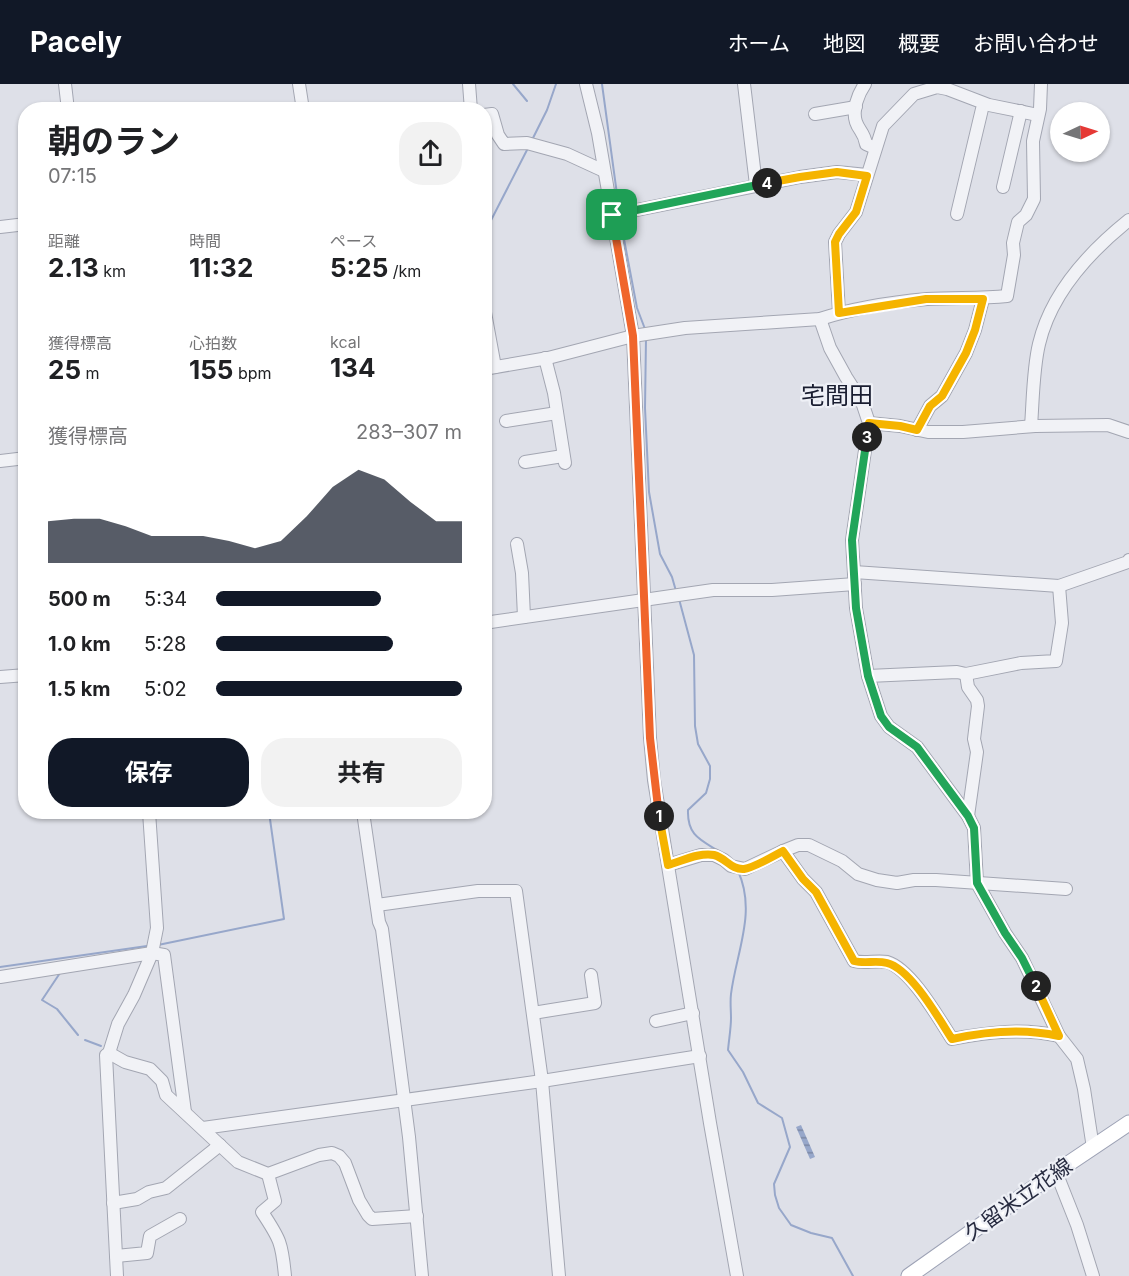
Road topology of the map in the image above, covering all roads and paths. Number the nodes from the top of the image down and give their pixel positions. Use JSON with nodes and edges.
{"nodes":[{"id":1,"x":64,"y":84,"type":"edge"},
{"id":2,"x":299,"y":84,"type":"edge"},
{"id":3,"x":470,"y":84,"type":"edge"},
{"id":4,"x":586,"y":84,"type":"edge"},
{"id":5,"x":744,"y":84,"type":"edge"},
{"id":6,"x":865,"y":84,"type":"edge"},
{"id":7,"x":1041,"y":84,"type":"edge"},
{"id":8,"x":67,"y":102,"type":"edge"},
{"id":9,"x":302,"y":102,"type":"edge"},
{"id":10,"x":471,"y":102,"type":"edge"},
{"id":11,"x":856,"y":107,"type":"junction"},
{"id":12,"x":982,"y":109,"type":"dead end"},
{"id":13,"x":1021,"y":111,"type":"junction"},
{"id":14,"x":492,"y":114,"type":"edge"},
{"id":15,"x":815,"y":114,"type":"dead end"},
{"id":16,"x":1038,"y":115,"type":"junction"},
{"id":17,"x":875,"y":148,"type":"junction"},
{"id":18,"x":604,"y":171,"type":"junction"},
{"id":19,"x":867,"y":176,"type":"junction"},
{"id":20,"x":756,"y":185,"type":"junction"},
{"id":21,"x":1003,"y":187,"type":"dead end"},
{"id":22,"x":957,"y":214,"type":"dead end"},
{"id":23,"x":612,"y":215,"type":"junction"},
{"id":24,"x":1129,"y":220,"type":"edge"},
{"id":25,"x":18,"y":225,"type":"edge"},
{"id":26,"x":0,"y":227,"type":"edge"},
{"id":27,"x":983,"y":299,"type":"junction"},
{"id":28,"x":839,"y":313,"type":"junction"},
{"id":29,"x":820,"y":319,"type":"junction"},
{"id":30,"x":641,"y":335,"type":"junction"},
{"id":31,"x":545,"y":358,"type":"junction"},
{"id":32,"x":492,"y":368,"type":"edge"},
{"id":33,"x":557,"y":412,"type":"junction"},
{"id":34,"x":506,"y":421,"type":"dead end"},
{"id":35,"x":869,"y":423,"type":"junction"},
{"id":36,"x":1031,"y":426,"type":"junction"},
{"id":37,"x":917,"y":430,"type":"junction"},
{"id":38,"x":1129,"y":432,"type":"edge"},
{"id":39,"x":18,"y":459,"type":"edge"},
{"id":40,"x":0,"y":461,"type":"edge"},
{"id":41,"x":531,"y":464,"type":"dead end"},
{"id":42,"x":517,"y":544,"type":"dead end"},
{"id":43,"x":1129,"y":560,"type":"edge"},
{"id":44,"x":854,"y":578,"type":"junction"},
{"id":45,"x":1059,"y":586,"type":"junction"},
{"id":46,"x":645,"y":602,"type":"junction"},
{"id":47,"x":524,"y":617,"type":"junction"},
{"id":48,"x":492,"y":622,"type":"edge"},
{"id":49,"x":966,"y":674,"type":"junction"},
{"id":50,"x":18,"y":676,"type":"edge"},
{"id":51,"x":868,"y":676,"type":"junction"},
{"id":52,"x":0,"y":677,"type":"edge"},
{"id":53,"x":968,"y":816,"type":"junction"},
{"id":54,"x":150,"y":819,"type":"edge"},
{"id":55,"x":364,"y":819,"type":"edge"},
{"id":56,"x":783,"y":851,"type":"junction"},
{"id":57,"x":668,"y":865,"type":"junction"},
{"id":58,"x":977,"y":883,"type":"junction"},
{"id":59,"x":1066,"y":889,"type":"dead end"},
{"id":60,"x":377,"y":905,"type":"junction"},
{"id":61,"x":152,"y":953,"type":"junction"},
{"id":62,"x":591,"y":975,"type":"dead end"},
{"id":63,"x":0,"y":977,"type":"edge"},
{"id":64,"x":533,"y":1013,"type":"junction"},
{"id":65,"x":693,"y":1013,"type":"junction"},
{"id":66,"x":656,"y":1021,"type":"dead end"},
{"id":67,"x":1059,"y":1036,"type":"junction"},
{"id":68,"x":109,"y":1053,"type":"junction"},
{"id":69,"x":700,"y":1056,"type":"junction"},
{"id":70,"x":542,"y":1080,"type":"junction"},
{"id":71,"x":405,"y":1099,"type":"junction"},
{"id":72,"x":185,"y":1112,"type":"junction"},
{"id":73,"x":1128,"y":1127,"type":"edge"},
{"id":74,"x":202,"y":1128,"type":"junction"},
{"id":75,"x":220,"y":1145,"type":"junction"},
{"id":76,"x":1093,"y":1148,"type":"junction"},
{"id":77,"x":1056,"y":1172,"type":"junction"},
{"id":78,"x":268,"y":1174,"type":"junction"},
{"id":79,"x":112,"y":1203,"type":"junction"},
{"id":80,"x":417,"y":1216,"type":"junction"},
{"id":81,"x":180,"y":1219,"type":"dead end"},
{"id":82,"x":116,"y":1256,"type":"junction"},
{"id":83,"x":117,"y":1276,"type":"edge"},
{"id":84,"x":285,"y":1276,"type":"edge"},
{"id":85,"x":422,"y":1276,"type":"edge"},
{"id":86,"x":559,"y":1276,"type":"edge"},
{"id":87,"x":737,"y":1276,"type":"edge"},
{"id":88,"x":909,"y":1276,"type":"edge"},
{"id":89,"x":1093,"y":1276,"type":"edge"}],
"edges":[{"from":1,"to":8,"type":"street"},
{"from":2,"to":9,"type":"street"},
{"from":3,"to":10,"type":"street"},
{"from":4,"to":18,"type":"street"},
{"from":5,"to":20,"type":"street"},
{"from":6,"to":11,"type":"street"},
{"from":7,"to":16,"type":"street"},
{"from":11,"to":15,"type":"street"},
{"from":11,"to":17,"type":"street"},
{"from":12,"to":22,"type":"street"},
{"from":13,"to":16,"type":"street"},
{"from":13,"to":17,"type":"street"},
{"from":13,"to":21,"type":"street"},
{"from":14,"to":18,"type":"street"},
{"from":16,"to":27,"type":"street"},
{"from":17,"to":19,"type":"street"},
{"from":18,"to":23,"type":"street"},
{"from":19,"to":20,"type":"street"},
{"from":19,"to":28,"type":"street"},
{"from":20,"to":23,"type":"street"},
{"from":23,"to":30,"type":"street"},
{"from":24,"to":36,"type":"street"},
{"from":25,"to":26,"type":"street"},
{"from":27,"to":28,"type":"street"},
{"from":27,"to":37,"type":"street"},
{"from":28,"to":29,"type":"street"},
{"from":29,"to":30,"type":"street"},
{"from":29,"to":35,"type":"street"},
{"from":30,"to":31,"type":"street"},
{"from":30,"to":46,"type":"street"},
{"from":31,"to":32,"type":"street"},
{"from":31,"to":33,"type":"street"},
{"from":33,"to":34,"type":"street"},
{"from":33,"to":41,"type":"street"},
{"from":35,"to":37,"type":"street"},
{"from":35,"to":44,"type":"street"},
{"from":36,"to":37,"type":"street"},
{"from":36,"to":38,"type":"street"},
{"from":39,"to":40,"type":"street"},
{"from":42,"to":47,"type":"street"},
{"from":43,"to":45,"type":"street"},
{"from":44,"to":45,"type":"street"},
{"from":44,"to":46,"type":"street"},
{"from":44,"to":51,"type":"street"},
{"from":45,"to":49,"type":"street"},
{"from":46,"to":47,"type":"street"},
{"from":46,"to":57,"type":"street"},
{"from":47,"to":48,"type":"street"},
{"from":49,"to":51,"type":"street"},
{"from":49,"to":53,"type":"street"},
{"from":50,"to":52,"type":"street"},
{"from":51,"to":53,"type":"street"},
{"from":53,"to":58,"type":"street"},
{"from":54,"to":61,"type":"street"},
{"from":55,"to":60,"type":"street"},
{"from":56,"to":57,"type":"street"},
{"from":56,"to":58,"type":"street"},
{"from":56,"to":67,"type":"street"},
{"from":57,"to":65,"type":"street"},
{"from":58,"to":59,"type":"street"},
{"from":58,"to":67,"type":"street"},
{"from":60,"to":64,"type":"street"},
{"from":60,"to":71,"type":"street"},
{"from":61,"to":63,"type":"street"},
{"from":61,"to":68,"type":"street"},
{"from":61,"to":72,"type":"street"},
{"from":62,"to":64,"type":"street"},
{"from":64,"to":70,"type":"street"},
{"from":65,"to":66,"type":"street"},
{"from":65,"to":69,"type":"street"},
{"from":67,"to":76,"type":"street"},
{"from":68,"to":72,"type":"street"},
{"from":68,"to":79,"type":"street"},
{"from":69,"to":70,"type":"street"},
{"from":69,"to":87,"type":"street"},
{"from":70,"to":71,"type":"street"},
{"from":70,"to":86,"type":"street"},
{"from":71,"to":74,"type":"street"},
{"from":71,"to":80,"type":"street"},
{"from":72,"to":74,"type":"street"},
{"from":73,"to":76,"type":"main road","name":"久留米立花線"},
{"from":74,"to":75,"type":"street"},
{"from":75,"to":78,"type":"street"},
{"from":75,"to":79,"type":"street"},
{"from":76,"to":77,"type":"main road","name":"久留米立花線"},
{"from":77,"to":88,"type":"main road","name":"久留米立花線"},
{"from":77,"to":89,"type":"street"},
{"from":78,"to":80,"type":"street"},
{"from":78,"to":84,"type":"street"},
{"from":79,"to":82,"type":"street"},
{"from":80,"to":85,"type":"street"},
{"from":81,"to":82,"type":"street"},
{"from":82,"to":83,"type":"street"}]}
